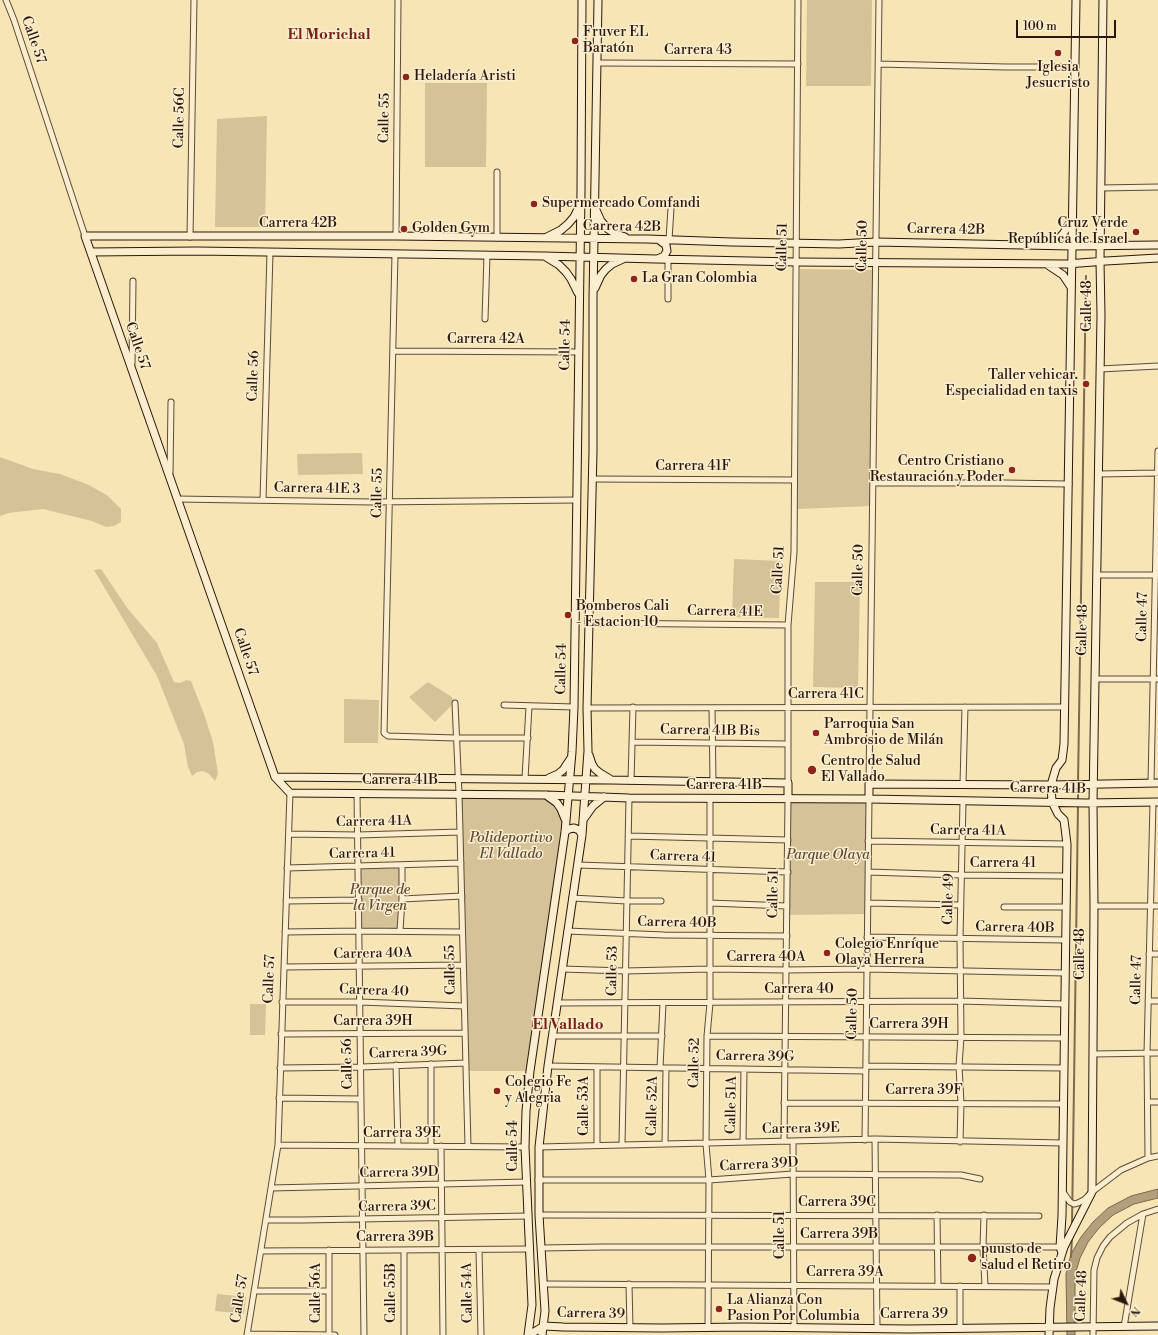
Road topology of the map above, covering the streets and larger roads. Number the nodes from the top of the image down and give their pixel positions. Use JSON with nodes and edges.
{"nodes":[{"id":1,"x":6,"y":0,"type":"edge"},
{"id":2,"x":194,"y":0,"type":"edge"},
{"id":3,"x":398,"y":0,"type":"edge"},
{"id":4,"x":582,"y":0,"type":"edge"},
{"id":5,"x":598,"y":0,"type":"edge"},
{"id":6,"x":798,"y":0,"type":"edge"},
{"id":7,"x":879,"y":0,"type":"edge"},
{"id":8,"x":1076,"y":0,"type":"edge"},
{"id":9,"x":1103,"y":0,"type":"edge"},
{"id":10,"x":597,"y":63,"type":"junction"},
{"id":11,"x":798,"y":64,"type":"junction"},
{"id":12,"x":878,"y":64,"type":"junction"},
{"id":13,"x":1075,"y":67,"type":"junction"},
{"id":14,"x":497,"y":172,"type":"dead end"},
{"id":15,"x":1158,"y":187,"type":"edge"},
{"id":16,"x":1101,"y":188,"type":"junction"},
{"id":17,"x":581,"y":191,"type":"junction"},
{"id":18,"x":596,"y":204,"type":"junction"},
{"id":19,"x":671,"y":208,"type":"dead end"},
{"id":20,"x":1073,"y":215,"type":"junction"},
{"id":21,"x":85,"y":236,"type":"junction"},
{"id":22,"x":396,"y":236,"type":"junction"},
{"id":23,"x":190,"y":237,"type":"junction"},
{"id":24,"x":497,"y":238,"type":"junction"},
{"id":25,"x":544,"y":238,"type":"junction"},
{"id":26,"x":580,"y":239,"type":"junction"},
{"id":27,"x":595,"y":239,"type":"junction"},
{"id":28,"x":631,"y":239,"type":"junction"},
{"id":29,"x":659,"y":240,"type":"junction"},
{"id":30,"x":669,"y":240,"type":"junction"},
{"id":31,"x":876,"y":242,"type":"junction"},
{"id":32,"x":796,"y":243,"type":"junction"},
{"id":33,"x":1046,"y":245,"type":"junction"},
{"id":34,"x":1158,"y":245,"type":"edge"},
{"id":35,"x":1072,"y":246,"type":"junction"},
{"id":36,"x":1101,"y":246,"type":"junction"},
{"id":37,"x":91,"y":252,"type":"junction"},
{"id":38,"x":270,"y":253,"type":"junction"},
{"id":39,"x":395,"y":254,"type":"junction"},
{"id":40,"x":487,"y":255,"type":"junction"},
{"id":41,"x":544,"y":256,"type":"junction"},
{"id":42,"x":580,"y":257,"type":"junction"},
{"id":43,"x":594,"y":257,"type":"junction"},
{"id":44,"x":627,"y":258,"type":"junction"},
{"id":45,"x":1158,"y":258,"type":"edge"},
{"id":46,"x":656,"y":259,"type":"junction"},
{"id":47,"x":668,"y":259,"type":"junction"},
{"id":48,"x":1100,"y":261,"type":"junction"},
{"id":49,"x":796,"y":262,"type":"junction"},
{"id":50,"x":876,"y":262,"type":"junction"},
{"id":51,"x":1046,"y":263,"type":"junction"},
{"id":52,"x":1073,"y":264,"type":"junction"},
{"id":53,"x":133,"y":281,"type":"dead end"},
{"id":54,"x":1072,"y":293,"type":"junction"},
{"id":55,"x":579,"y":295,"type":"junction"},
{"id":56,"x":593,"y":298,"type":"junction"},
{"id":57,"x":668,"y":299,"type":"dead end"},
{"id":58,"x":485,"y":319,"type":"dead end"},
{"id":59,"x":393,"y":352,"type":"junction"},
{"id":60,"x":579,"y":352,"type":"junction"},
{"id":61,"x":1158,"y":366,"type":"edge"},
{"id":62,"x":131,"y":369,"type":"junction"},
{"id":63,"x":1100,"y":369,"type":"junction"},
{"id":64,"x":171,"y":402,"type":"dead end"},
{"id":65,"x":1158,"y":451,"type":"edge"},
{"id":66,"x":1158,"y":473,"type":"edge"},
{"id":67,"x":1098,"y":474,"type":"junction"},
{"id":68,"x":170,"y":479,"type":"junction"},
{"id":69,"x":592,"y":479,"type":"junction"},
{"id":70,"x":794,"y":480,"type":"junction"},
{"id":71,"x":873,"y":483,"type":"junction"},
{"id":72,"x":1069,"y":484,"type":"junction"},
{"id":73,"x":177,"y":499,"type":"junction"},
{"id":74,"x":263,"y":500,"type":"junction"},
{"id":75,"x":576,"y":500,"type":"junction"},
{"id":76,"x":389,"y":502,"type":"junction"},
{"id":77,"x":1157,"y":525,"type":"edge"},
{"id":78,"x":1097,"y":575,"type":"junction"},
{"id":79,"x":1157,"y":575,"type":"edge"},
{"id":80,"x":589,"y":623,"type":"junction"},
{"id":81,"x":788,"y":625,"type":"junction"},
{"id":82,"x":1156,"y":627,"type":"edge"},
{"id":83,"x":1156,"y":678,"type":"edge"},
{"id":84,"x":1095,"y":679,"type":"junction"},
{"id":85,"x":455,"y":703,"type":"dead end"},
{"id":86,"x":504,"y":705,"type":"dead end"},
{"id":87,"x":529,"y":706,"type":"junction"},
{"id":88,"x":574,"y":707,"type":"junction"},
{"id":89,"x":633,"y":707,"type":"junction"},
{"id":90,"x":788,"y":707,"type":"junction"},
{"id":91,"x":870,"y":707,"type":"junction"},
{"id":92,"x":965,"y":707,"type":"junction"},
{"id":93,"x":1065,"y":707,"type":"junction"},
{"id":94,"x":587,"y":708,"type":"junction"},
{"id":95,"x":712,"y":708,"type":"junction"},
{"id":96,"x":1155,"y":727,"type":"edge"},
{"id":97,"x":456,"y":738,"type":"junction"},
{"id":98,"x":528,"y":738,"type":"junction"},
{"id":99,"x":632,"y":742,"type":"junction"},
{"id":100,"x":712,"y":744,"type":"junction"},
{"id":101,"x":788,"y":744,"type":"junction"},
{"id":102,"x":588,"y":751,"type":"junction"},
{"id":103,"x":572,"y":752,"type":"junction"},
{"id":104,"x":275,"y":777,"type":"junction"},
{"id":105,"x":458,"y":778,"type":"junction"},
{"id":106,"x":526,"y":779,"type":"junction"},
{"id":107,"x":546,"y":779,"type":"junction"},
{"id":108,"x":570,"y":780,"type":"junction"},
{"id":109,"x":585,"y":780,"type":"junction"},
{"id":110,"x":610,"y":780,"type":"junction"},
{"id":111,"x":631,"y":781,"type":"junction"},
{"id":112,"x":713,"y":782,"type":"junction"},
{"id":113,"x":788,"y":783,"type":"junction"},
{"id":114,"x":1155,"y":783,"type":"edge"},
{"id":115,"x":869,"y":784,"type":"junction"},
{"id":116,"x":963,"y":784,"type":"junction"},
{"id":117,"x":1094,"y":784,"type":"junction"},
{"id":118,"x":1051,"y":785,"type":"junction"},
{"id":119,"x":290,"y":793,"type":"junction"},
{"id":120,"x":357,"y":793,"type":"junction"},
{"id":121,"x":459,"y":794,"type":"junction"},
{"id":122,"x":546,"y":795,"type":"junction"},
{"id":123,"x":568,"y":796,"type":"junction"},
{"id":124,"x":584,"y":796,"type":"junction"},
{"id":125,"x":604,"y":797,"type":"junction"},
{"id":126,"x":629,"y":798,"type":"junction"},
{"id":127,"x":710,"y":798,"type":"junction"},
{"id":128,"x":788,"y":799,"type":"junction"},
{"id":129,"x":869,"y":799,"type":"junction"},
{"id":130,"x":963,"y":801,"type":"junction"},
{"id":131,"x":1052,"y":802,"type":"junction"},
{"id":132,"x":1155,"y":802,"type":"edge"},
{"id":133,"x":1089,"y":803,"type":"junction"},
{"id":134,"x":583,"y":820,"type":"junction"},
{"id":135,"x":566,"y":822,"type":"junction"},
{"id":136,"x":460,"y":832,"type":"junction"},
{"id":137,"x":565,"y":832,"type":"junction"},
{"id":138,"x":289,"y":834,"type":"junction"},
{"id":139,"x":358,"y":835,"type":"junction"},
{"id":140,"x":582,"y":835,"type":"junction"},
{"id":141,"x":628,"y":836,"type":"junction"},
{"id":142,"x":710,"y":838,"type":"junction"},
{"id":143,"x":788,"y":840,"type":"junction"},
{"id":144,"x":868,"y":841,"type":"junction"},
{"id":145,"x":961,"y":843,"type":"junction"},
{"id":146,"x":1067,"y":844,"type":"junction"},
{"id":147,"x":1152,"y":854,"type":"junction"},
{"id":148,"x":1158,"y":854,"type":"edge"},
{"id":149,"x":461,"y":863,"type":"junction"},
{"id":150,"x":402,"y":865,"type":"junction"},
{"id":151,"x":578,"y":865,"type":"junction"},
{"id":152,"x":358,"y":866,"type":"junction"},
{"id":153,"x":628,"y":867,"type":"junction"},
{"id":154,"x":287,"y":868,"type":"junction"},
{"id":155,"x":710,"y":870,"type":"junction"},
{"id":156,"x":788,"y":872,"type":"junction"},
{"id":157,"x":868,"y":872,"type":"junction"},
{"id":158,"x":961,"y":875,"type":"junction"},
{"id":159,"x":1066,"y":876,"type":"junction"},
{"id":160,"x":462,"y":896,"type":"junction"},
{"id":161,"x":572,"y":898,"type":"junction"},
{"id":162,"x":402,"y":899,"type":"junction"},
{"id":163,"x":359,"y":900,"type":"junction"},
{"id":164,"x":286,"y":901,"type":"junction"},
{"id":165,"x":627,"y":901,"type":"junction"},
{"id":166,"x":661,"y":901,"type":"dead end"},
{"id":167,"x":868,"y":902,"type":"junction"},
{"id":168,"x":710,"y":903,"type":"junction"},
{"id":169,"x":960,"y":905,"type":"junction"},
{"id":170,"x":787,"y":906,"type":"junction"},
{"id":171,"x":1094,"y":906,"type":"junction"},
{"id":172,"x":1150,"y":906,"type":"junction"},
{"id":173,"x":1158,"y":906,"type":"edge"},
{"id":174,"x":1004,"y":907,"type":"dead end"},
{"id":175,"x":1066,"y":908,"type":"junction"},
{"id":176,"x":359,"y":931,"type":"junction"},
{"id":177,"x":400,"y":931,"type":"junction"},
{"id":178,"x":567,"y":931,"type":"junction"},
{"id":179,"x":285,"y":932,"type":"junction"},
{"id":180,"x":462,"y":932,"type":"junction"},
{"id":181,"x":626,"y":933,"type":"junction"},
{"id":182,"x":710,"y":935,"type":"junction"},
{"id":183,"x":786,"y":936,"type":"junction"},
{"id":184,"x":867,"y":937,"type":"junction"},
{"id":185,"x":960,"y":939,"type":"junction"},
{"id":186,"x":1066,"y":940,"type":"junction"},
{"id":187,"x":1149,"y":954,"type":"junction"},
{"id":188,"x":1158,"y":954,"type":"edge"},
{"id":189,"x":463,"y":965,"type":"junction"},
{"id":190,"x":284,"y":967,"type":"junction"},
{"id":191,"x":359,"y":967,"type":"junction"},
{"id":192,"x":562,"y":969,"type":"junction"},
{"id":193,"x":710,"y":969,"type":"junction"},
{"id":194,"x":867,"y":969,"type":"junction"},
{"id":195,"x":786,"y":970,"type":"junction"},
{"id":196,"x":961,"y":970,"type":"junction"},
{"id":197,"x":625,"y":971,"type":"junction"},
{"id":198,"x":1065,"y":973,"type":"junction"},
{"id":199,"x":1148,"y":1001,"type":"junction"},
{"id":200,"x":1158,"y":1001,"type":"edge"},
{"id":201,"x":282,"y":1002,"type":"junction"},
{"id":202,"x":360,"y":1002,"type":"junction"},
{"id":203,"x":710,"y":1002,"type":"junction"},
{"id":204,"x":786,"y":1002,"type":"junction"},
{"id":205,"x":866,"y":1002,"type":"junction"},
{"id":206,"x":962,"y":1002,"type":"junction"},
{"id":207,"x":557,"y":1003,"type":"junction"},
{"id":208,"x":625,"y":1003,"type":"junction"},
{"id":209,"x":663,"y":1003,"type":"junction"},
{"id":210,"x":1064,"y":1004,"type":"junction"},
{"id":211,"x":464,"y":1006,"type":"junction"},
{"id":212,"x":465,"y":1033,"type":"junction"},
{"id":213,"x":281,"y":1034,"type":"junction"},
{"id":214,"x":360,"y":1034,"type":"junction"},
{"id":215,"x":552,"y":1036,"type":"junction"},
{"id":216,"x":624,"y":1036,"type":"junction"},
{"id":217,"x":662,"y":1036,"type":"junction"},
{"id":218,"x":707,"y":1036,"type":"junction"},
{"id":219,"x":785,"y":1036,"type":"junction"},
{"id":220,"x":866,"y":1037,"type":"junction"},
{"id":221,"x":961,"y":1037,"type":"junction"},
{"id":222,"x":1064,"y":1038,"type":"junction"},
{"id":223,"x":1147,"y":1053,"type":"junction"},
{"id":224,"x":1158,"y":1053,"type":"edge"},
{"id":225,"x":1093,"y":1054,"type":"junction"},
{"id":226,"x":466,"y":1063,"type":"junction"},
{"id":227,"x":431,"y":1064,"type":"junction"},
{"id":228,"x":396,"y":1065,"type":"junction"},
{"id":229,"x":548,"y":1066,"type":"junction"},
{"id":230,"x":958,"y":1066,"type":"junction"},
{"id":231,"x":361,"y":1067,"type":"junction"},
{"id":232,"x":596,"y":1067,"type":"junction"},
{"id":233,"x":623,"y":1067,"type":"junction"},
{"id":234,"x":280,"y":1068,"type":"junction"},
{"id":235,"x":663,"y":1068,"type":"junction"},
{"id":236,"x":1064,"y":1068,"type":"junction"},
{"id":237,"x":707,"y":1069,"type":"junction"},
{"id":238,"x":744,"y":1069,"type":"junction"},
{"id":239,"x":866,"y":1069,"type":"junction"},
{"id":240,"x":784,"y":1070,"type":"junction"},
{"id":241,"x":279,"y":1098,"type":"junction"},
{"id":242,"x":361,"y":1099,"type":"junction"},
{"id":243,"x":1148,"y":1102,"type":"junction"},
{"id":244,"x":1158,"y":1102,"type":"edge"},
{"id":245,"x":784,"y":1103,"type":"junction"},
{"id":246,"x":961,"y":1103,"type":"junction"},
{"id":247,"x":865,"y":1104,"type":"junction"},
{"id":248,"x":1064,"y":1104,"type":"junction"},
{"id":249,"x":875,"y":1139,"type":"junction"},
{"id":250,"x":865,"y":1140,"type":"junction"},
{"id":251,"x":784,"y":1141,"type":"junction"},
{"id":252,"x":793,"y":1141,"type":"junction"},
{"id":253,"x":743,"y":1142,"type":"junction"},
{"id":254,"x":960,"y":1142,"type":"junction"},
{"id":255,"x":1063,"y":1143,"type":"junction"},
{"id":256,"x":622,"y":1144,"type":"junction"},
{"id":257,"x":665,"y":1144,"type":"junction"},
{"id":258,"x":706,"y":1144,"type":"junction"},
{"id":259,"x":278,"y":1145,"type":"junction"},
{"id":260,"x":597,"y":1145,"type":"junction"},
{"id":261,"x":362,"y":1146,"type":"junction"},
{"id":262,"x":398,"y":1146,"type":"junction"},
{"id":263,"x":431,"y":1146,"type":"junction"},
{"id":264,"x":441,"y":1146,"type":"junction"},
{"id":265,"x":468,"y":1146,"type":"junction"},
{"id":266,"x":525,"y":1147,"type":"junction"},
{"id":267,"x":539,"y":1147,"type":"junction"},
{"id":268,"x":1158,"y":1156,"type":"edge"},
{"id":269,"x":1148,"y":1158,"type":"junction"},
{"id":270,"x":793,"y":1174,"type":"junction"},
{"id":271,"x":875,"y":1175,"type":"junction"},
{"id":272,"x":980,"y":1179,"type":"dead end"},
{"id":273,"x":538,"y":1180,"type":"junction"},
{"id":274,"x":709,"y":1180,"type":"junction"},
{"id":275,"x":527,"y":1182,"type":"junction"},
{"id":276,"x":441,"y":1184,"type":"junction"},
{"id":277,"x":362,"y":1186,"type":"junction"},
{"id":278,"x":271,"y":1188,"type":"junction"},
{"id":279,"x":1062,"y":1189,"type":"junction"},
{"id":280,"x":1092,"y":1192,"type":"junction"},
{"id":281,"x":1158,"y":1209,"type":"edge"},
{"id":282,"x":540,"y":1214,"type":"junction"},
{"id":283,"x":1143,"y":1214,"type":"junction"},
{"id":284,"x":709,"y":1215,"type":"junction"},
{"id":285,"x":794,"y":1215,"type":"junction"},
{"id":286,"x":876,"y":1215,"type":"junction"},
{"id":287,"x":937,"y":1215,"type":"junction"},
{"id":288,"x":528,"y":1216,"type":"junction"},
{"id":289,"x":984,"y":1216,"type":"junction"},
{"id":290,"x":1039,"y":1216,"type":"dead end"},
{"id":291,"x":442,"y":1218,"type":"junction"},
{"id":292,"x":362,"y":1219,"type":"junction"},
{"id":293,"x":266,"y":1220,"type":"junction"},
{"id":294,"x":709,"y":1247,"type":"junction"},
{"id":295,"x":794,"y":1247,"type":"junction"},
{"id":296,"x":876,"y":1247,"type":"junction"},
{"id":297,"x":937,"y":1247,"type":"junction"},
{"id":298,"x":983,"y":1247,"type":"junction"},
{"id":299,"x":541,"y":1248,"type":"junction"},
{"id":300,"x":1062,"y":1249,"type":"junction"},
{"id":301,"x":329,"y":1250,"type":"junction"},
{"id":302,"x":363,"y":1250,"type":"junction"},
{"id":303,"x":404,"y":1250,"type":"junction"},
{"id":304,"x":442,"y":1250,"type":"junction"},
{"id":305,"x":479,"y":1250,"type":"junction"},
{"id":306,"x":530,"y":1250,"type":"junction"},
{"id":307,"x":261,"y":1251,"type":"junction"},
{"id":308,"x":543,"y":1284,"type":"junction"},
{"id":309,"x":630,"y":1284,"type":"junction"},
{"id":310,"x":708,"y":1285,"type":"junction"},
{"id":311,"x":794,"y":1285,"type":"junction"},
{"id":312,"x":876,"y":1285,"type":"junction"},
{"id":313,"x":938,"y":1286,"type":"junction"},
{"id":314,"x":960,"y":1286,"type":"junction"},
{"id":315,"x":985,"y":1286,"type":"junction"},
{"id":316,"x":1052,"y":1287,"type":"junction"},
{"id":317,"x":254,"y":1291,"type":"junction"},
{"id":318,"x":329,"y":1291,"type":"junction"},
{"id":319,"x":545,"y":1311,"type":"junction"},
{"id":320,"x":544,"y":1326,"type":"junction"},
{"id":321,"x":1158,"y":1326,"type":"edge"},
{"id":322,"x":563,"y":1327,"type":"junction"},
{"id":323,"x":1051,"y":1327,"type":"junction"},
{"id":324,"x":1124,"y":1327,"type":"junction"},
{"id":325,"x":630,"y":1328,"type":"junction"},
{"id":326,"x":662,"y":1328,"type":"junction"},
{"id":327,"x":690,"y":1328,"type":"junction"},
{"id":328,"x":708,"y":1328,"type":"junction"},
{"id":329,"x":794,"y":1328,"type":"junction"},
{"id":330,"x":815,"y":1328,"type":"junction"},
{"id":331,"x":838,"y":1328,"type":"junction"},
{"id":332,"x":877,"y":1328,"type":"junction"},
{"id":333,"x":960,"y":1329,"type":"junction"},
{"id":334,"x":1091,"y":1330,"type":"edge"},
{"id":335,"x":247,"y":1334,"type":"edge"},
{"id":336,"x":329,"y":1335,"type":"edge"},
{"id":337,"x":335,"y":1335,"type":"edge"},
{"id":338,"x":364,"y":1335,"type":"edge"},
{"id":339,"x":404,"y":1335,"type":"edge"},
{"id":340,"x":443,"y":1335,"type":"edge"},
{"id":341,"x":481,"y":1335,"type":"edge"},
{"id":342,"x":528,"y":1335,"type":"edge"},
{"id":343,"x":542,"y":1335,"type":"edge"},
{"id":344,"x":669,"y":1335,"type":"edge"},
{"id":345,"x":682,"y":1335,"type":"edge"},
{"id":346,"x":821,"y":1335,"type":"edge"},
{"id":347,"x":830,"y":1335,"type":"edge"},
{"id":348,"x":1049,"y":1335,"type":"edge"}],
"edges":[{"from":1,"to":21,"type":"street","name":"Calle 57"},
{"from":2,"to":23,"type":"street","name":"Calle 56C"},
{"from":3,"to":22,"type":"street","name":"Calle 55"},
{"from":4,"to":17,"type":"street","name":"Calle 54"},
{"from":5,"to":10,"type":"street","name":"Calle 54"},
{"from":6,"to":11,"type":"street","name":"Calle 51"},
{"from":7,"to":12,"type":"street","name":"Calle 50"},
{"from":8,"to":13,"type":"street","name":"Calle 48"},
{"from":9,"to":16,"type":"street","name":"Calle 48"},
{"from":10,"to":11,"type":"street","name":"Carrera 43"},
{"from":10,"to":18,"type":"street","name":"Calle 54"},
{"from":11,"to":32,"type":"street","name":"Calle 51"},
{"from":12,"to":13,"type":"street"},
{"from":12,"to":31,"type":"street","name":"Calle 50"},
{"from":13,"to":20,"type":"street","name":"Calle 48"},
{"from":14,"to":24,"type":"street"},
{"from":15,"to":16,"type":"street"},
{"from":16,"to":36,"type":"street","name":"Calle 48"},
{"from":17,"to":25,"type":"street"},
{"from":17,"to":26,"type":"street","name":"Calle 54"},
{"from":18,"to":27,"type":"street","name":"Calle 54"},
{"from":18,"to":28,"type":"street"},
{"from":19,"to":30,"type":"street"},
{"from":20,"to":33,"type":"street"},
{"from":20,"to":35,"type":"street","name":"Calle 48"},
{"from":21,"to":23,"type":"street","name":"Carrera 42B"},
{"from":21,"to":37,"type":"street","name":"Calle 57"},
{"from":22,"to":23,"type":"street","name":"Carrera 42B"},
{"from":22,"to":24,"type":"street","name":"Carrera 42B"},
{"from":24,"to":25,"type":"street","name":"Carrera 42B"},
{"from":25,"to":26,"type":"street","name":"Carrera 42B"},
{"from":26,"to":27,"type":"street","name":"Carrera 42B"},
{"from":26,"to":42,"type":"street","name":"Calle 54"},
{"from":27,"to":28,"type":"street","name":"Carrera 42B"},
{"from":27,"to":43,"type":"street","name":"Calle 54"},
{"from":28,"to":29,"type":"street","name":"Carrera 42B"},
{"from":29,"to":30,"type":"street","name":"Carrera 42B"},
{"from":29,"to":46,"type":"street"},
{"from":30,"to":32,"type":"street","name":"Carrera 42B"},
{"from":31,"to":32,"type":"street","name":"Carrera 42B"},
{"from":31,"to":33,"type":"street","name":"Carrera 42B"},
{"from":31,"to":50,"type":"street","name":"Calle 50"},
{"from":32,"to":49,"type":"street","name":"Calle 51"},
{"from":33,"to":35,"type":"street","name":"Carrera 42B"},
{"from":34,"to":36,"type":"street","name":"Carrera 42B"},
{"from":35,"to":36,"type":"street","name":"Carrera 42B"},
{"from":35,"to":52,"type":"street","name":"Calle 48"},
{"from":36,"to":48,"type":"street","name":"Calle 48"},
{"from":37,"to":38,"type":"street","name":"Carrera 42B"},
{"from":37,"to":62,"type":"street","name":"Calle 57"},
{"from":38,"to":39,"type":"street","name":"Carrera 42B"},
{"from":38,"to":74,"type":"street","name":"Calle 56"},
{"from":39,"to":40,"type":"street","name":"Carrera 42B"},
{"from":39,"to":59,"type":"street","name":"Calle 55"},
{"from":40,"to":41,"type":"street","name":"Carrera 42B"},
{"from":40,"to":58,"type":"street"},
{"from":41,"to":42,"type":"street","name":"Carrera 42B"},
{"from":41,"to":55,"type":"street"},
{"from":42,"to":43,"type":"street","name":"Carrera 42B"},
{"from":42,"to":55,"type":"street","name":"Calle 54"},
{"from":43,"to":44,"type":"street","name":"Carrera 42B"},
{"from":43,"to":56,"type":"street","name":"Calle 54"},
{"from":44,"to":46,"type":"street","name":"Carrera 42B"},
{"from":44,"to":56,"type":"street"},
{"from":45,"to":48,"type":"street","name":"Carrera 42B"},
{"from":46,"to":47,"type":"street","name":"Carrera 42B"},
{"from":47,"to":49,"type":"street","name":"Carrera 42B"},
{"from":47,"to":57,"type":"street"},
{"from":48,"to":52,"type":"street","name":"Carrera 42B"},
{"from":48,"to":63,"type":"street","name":"Calle 48"},
{"from":49,"to":50,"type":"street","name":"Carrera 42B"},
{"from":49,"to":70,"type":"street","name":"Calle 51"},
{"from":50,"to":51,"type":"street","name":"Carrera 42B"},
{"from":50,"to":71,"type":"street","name":"Calle 50"},
{"from":51,"to":52,"type":"street","name":"Carrera 42B"},
{"from":51,"to":54,"type":"street"},
{"from":52,"to":54,"type":"street","name":"Calle 48"},
{"from":53,"to":62,"type":"street"},
{"from":54,"to":72,"type":"street","name":"Calle 48"},
{"from":55,"to":60,"type":"street","name":"Calle 54"},
{"from":56,"to":69,"type":"street","name":"Calle 54"},
{"from":59,"to":60,"type":"street","name":"Carrera 42A"},
{"from":59,"to":76,"type":"street","name":"Calle 55"},
{"from":60,"to":75,"type":"street","name":"Calle 54"},
{"from":61,"to":63,"type":"street"},
{"from":62,"to":68,"type":"street","name":"Calle 57"},
{"from":63,"to":67,"type":"street","name":"Calle 48"},
{"from":64,"to":68,"type":"street"},
{"from":65,"to":66,"type":"street","name":"Calle 47"},
{"from":66,"to":67,"type":"street"},
{"from":66,"to":77,"type":"street","name":"Calle 47"},
{"from":67,"to":78,"type":"street","name":"Calle 48"},
{"from":68,"to":73,"type":"street","name":"Calle 57"},
{"from":69,"to":70,"type":"street","name":"Carrera 41F"},
{"from":69,"to":80,"type":"street","name":"Calle 54"},
{"from":70,"to":81,"type":"street","name":"Calle 51"},
{"from":71,"to":72,"type":"street"},
{"from":71,"to":91,"type":"street","name":"Calle 50"},
{"from":72,"to":93,"type":"street","name":"Calle 48"},
{"from":73,"to":74,"type":"street","name":"Carrera 41E 3"},
{"from":73,"to":104,"type":"street","name":"Calle 57"},
{"from":74,"to":76,"type":"street","name":"Carrera 41E 3"},
{"from":75,"to":76,"type":"street","name":"Carrera 41E 3"},
{"from":75,"to":88,"type":"street","name":"Calle 54"},
{"from":76,"to":97,"type":"street","name":"Calle 55"},
{"from":77,"to":79,"type":"street","name":"Calle 47"},
{"from":78,"to":79,"type":"street"},
{"from":78,"to":84,"type":"street","name":"Calle 48"},
{"from":79,"to":82,"type":"street","name":"Calle 47"},
{"from":80,"to":81,"type":"street","name":"Carrera 41E"},
{"from":80,"to":94,"type":"street","name":"Calle 54"},
{"from":81,"to":90,"type":"street","name":"Calle 51"},
{"from":82,"to":83,"type":"street","name":"Calle 47"},
{"from":83,"to":84,"type":"street"},
{"from":83,"to":96,"type":"street","name":"Calle 47"},
{"from":84,"to":117,"type":"street","name":"Calle 48"},
{"from":85,"to":97,"type":"street","name":"Calle 55"},
{"from":86,"to":87,"type":"street"},
{"from":87,"to":88,"type":"street"},
{"from":87,"to":98,"type":"street"},
{"from":88,"to":103,"type":"street","name":"Calle 54"},
{"from":89,"to":94,"type":"street","name":"Carrera 41C"},
{"from":89,"to":95,"type":"street","name":"Carrera 41C"},
{"from":89,"to":99,"type":"street"},
{"from":90,"to":91,"type":"street","name":"Carrera 41C"},
{"from":90,"to":95,"type":"street","name":"Carrera 41C"},
{"from":90,"to":101,"type":"street","name":"Calle 51"},
{"from":91,"to":92,"type":"street","name":"Carrera 41C"},
{"from":91,"to":115,"type":"street","name":"Calle 50"},
{"from":92,"to":93,"type":"street","name":"Carrera 41C"},
{"from":92,"to":116,"type":"street"},
{"from":93,"to":118,"type":"street","name":"Calle 48"},
{"from":94,"to":102,"type":"street","name":"Calle 54"},
{"from":95,"to":100,"type":"street"},
{"from":96,"to":114,"type":"street","name":"Calle 47"},
{"from":97,"to":98,"type":"street"},
{"from":97,"to":105,"type":"street","name":"Calle 55"},
{"from":98,"to":106,"type":"street"},
{"from":99,"to":100,"type":"street","name":"Carrera 41B Bis"},
{"from":99,"to":111,"type":"street"},
{"from":100,"to":101,"type":"street","name":"Carrera 41B Bis"},
{"from":100,"to":112,"type":"street"},
{"from":101,"to":113,"type":"street","name":"Calle 51"},
{"from":102,"to":109,"type":"street","name":"Calle 54"},
{"from":102,"to":110,"type":"street"},
{"from":103,"to":107,"type":"street"},
{"from":103,"to":108,"type":"street","name":"Calle 54"},
{"from":104,"to":105,"type":"street","name":"Carrera 41B"},
{"from":104,"to":119,"type":"street","name":"Calle 57"},
{"from":105,"to":106,"type":"street","name":"Carrera 41B"},
{"from":105,"to":121,"type":"street","name":"Calle 55"},
{"from":106,"to":107,"type":"street","name":"Carrera 41B"},
{"from":107,"to":108,"type":"street","name":"Carrera 41B"},
{"from":108,"to":109,"type":"street","name":"Carrera 41B"},
{"from":108,"to":123,"type":"street","name":"Calle 54"},
{"from":109,"to":110,"type":"street","name":"Carrera 41B"},
{"from":109,"to":124,"type":"street","name":"Calle 54"},
{"from":110,"to":111,"type":"street","name":"Carrera 41B"},
{"from":111,"to":112,"type":"street","name":"Carrera 41B"},
{"from":112,"to":113,"type":"street","name":"Carrera 41B"},
{"from":113,"to":128,"type":"street","name":"Calle 51"},
{"from":114,"to":117,"type":"street","name":"Carrera 41B"},
{"from":115,"to":116,"type":"street","name":"Carrera 41B"},
{"from":115,"to":129,"type":"street","name":"Calle 50"},
{"from":116,"to":118,"type":"street","name":"Carrera 41B"},
{"from":117,"to":118,"type":"street","name":"Carrera 41B"},
{"from":117,"to":133,"type":"street","name":"Calle 48"},
{"from":118,"to":131,"type":"street","name":"Calle 48"},
{"from":119,"to":120,"type":"street","name":"Carrera 41B"},
{"from":119,"to":138,"type":"street","name":"Calle 57"},
{"from":120,"to":121,"type":"street","name":"Carrera 41B"},
{"from":120,"to":139,"type":"street","name":"Calle 56"},
{"from":121,"to":122,"type":"street","name":"Carrera 41B"},
{"from":121,"to":136,"type":"street","name":"Calle 55"},
{"from":122,"to":123,"type":"street","name":"Carrera 41B"},
{"from":122,"to":135,"type":"street"},
{"from":123,"to":124,"type":"street","name":"Carrera 41B"},
{"from":123,"to":135,"type":"street","name":"Calle 54"},
{"from":124,"to":125,"type":"street","name":"Carrera 41B"},
{"from":124,"to":134,"type":"street","name":"Calle 54"},
{"from":125,"to":126,"type":"street","name":"Carrera 41B"},
{"from":125,"to":134,"type":"street"},
{"from":126,"to":127,"type":"street","name":"Carrera 41B"},
{"from":126,"to":141,"type":"street","name":"Calle 53"},
{"from":127,"to":128,"type":"street","name":"Carrera 41B"},
{"from":127,"to":142,"type":"street","name":"Calle 52"},
{"from":128,"to":129,"type":"street","name":"Carrera 41B"},
{"from":128,"to":143,"type":"street","name":"Calle 51"},
{"from":129,"to":130,"type":"street","name":"Carrera 41B"},
{"from":129,"to":144,"type":"street","name":"Calle 50"},
{"from":130,"to":131,"type":"street","name":"Carrera 41B"},
{"from":130,"to":145,"type":"street","name":"Calle 49"},
{"from":131,"to":133,"type":"street","name":"Carrera 41B"},
{"from":131,"to":146,"type":"street","name":"Calle 48"},
{"from":132,"to":133,"type":"street","name":"Carrera 41B"},
{"from":132,"to":147,"type":"street","name":"Calle 47"},
{"from":133,"to":171,"type":"street","name":"Calle 48"},
{"from":134,"to":140,"type":"street","name":"Calle 54"},
{"from":135,"to":137,"type":"street","name":"Calle 54"},
{"from":136,"to":139,"type":"street","name":"Carrera 41A"},
{"from":136,"to":149,"type":"street","name":"Calle 55"},
{"from":137,"to":140,"type":"street"},
{"from":137,"to":266,"type":"street","name":"Calle 54"},
{"from":138,"to":139,"type":"street","name":"Carrera 41A"},
{"from":138,"to":154,"type":"street","name":"Calle 57"},
{"from":139,"to":152,"type":"street","name":"Calle 56"},
{"from":140,"to":151,"type":"street","name":"Calle 54"},
{"from":141,"to":142,"type":"street"},
{"from":141,"to":153,"type":"street","name":"Calle 53"},
{"from":142,"to":143,"type":"street"},
{"from":142,"to":155,"type":"street","name":"Calle 52"},
{"from":143,"to":156,"type":"street","name":"Calle 51"},
{"from":144,"to":145,"type":"street","name":"Carrera 41A"},
{"from":144,"to":157,"type":"street","name":"Calle 50"},
{"from":145,"to":146,"type":"street","name":"Carrera 41A"},
{"from":145,"to":158,"type":"street","name":"Calle 49"},
{"from":146,"to":159,"type":"street","name":"Calle 48"},
{"from":147,"to":148,"type":"street"},
{"from":147,"to":172,"type":"street","name":"Calle 47"},
{"from":149,"to":150,"type":"street","name":"Carrera 41"},
{"from":149,"to":160,"type":"street","name":"Calle 55"},
{"from":150,"to":152,"type":"street","name":"Carrera 41"},
{"from":150,"to":162,"type":"street"},
{"from":151,"to":153,"type":"street","name":"Carrera 41"},
{"from":151,"to":161,"type":"street","name":"Calle 54"},
{"from":152,"to":154,"type":"street","name":"Carrera 41"},
{"from":152,"to":163,"type":"street","name":"Calle 56"},
{"from":153,"to":155,"type":"street","name":"Carrera 41"},
{"from":153,"to":165,"type":"street","name":"Calle 53"},
{"from":154,"to":164,"type":"street","name":"Calle 57"},
{"from":155,"to":156,"type":"street","name":"Carrera 41"},
{"from":155,"to":168,"type":"street","name":"Calle 52"},
{"from":156,"to":170,"type":"street","name":"Calle 51"},
{"from":157,"to":158,"type":"street","name":"Carrera 41"},
{"from":157,"to":167,"type":"street","name":"Calle 50"},
{"from":158,"to":159,"type":"street","name":"Carrera 41"},
{"from":158,"to":169,"type":"street","name":"Calle 49"},
{"from":159,"to":175,"type":"street","name":"Calle 48"},
{"from":160,"to":162,"type":"street"},
{"from":160,"to":180,"type":"street","name":"Calle 55"},
{"from":161,"to":165,"type":"street"},
{"from":161,"to":178,"type":"street","name":"Calle 54"},
{"from":162,"to":177,"type":"street"},
{"from":163,"to":164,"type":"street"},
{"from":163,"to":176,"type":"street","name":"Calle 56"},
{"from":164,"to":179,"type":"street","name":"Calle 57"},
{"from":165,"to":166,"type":"street"},
{"from":165,"to":181,"type":"street","name":"Calle 53"},
{"from":167,"to":169,"type":"street"},
{"from":167,"to":184,"type":"street","name":"Calle 50"},
{"from":168,"to":170,"type":"street"},
{"from":168,"to":182,"type":"street","name":"Calle 52"},
{"from":169,"to":185,"type":"street","name":"Calle 49"},
{"from":170,"to":183,"type":"street","name":"Calle 51"},
{"from":171,"to":172,"type":"street"},
{"from":171,"to":225,"type":"street","name":"Calle 48"},
{"from":172,"to":173,"type":"street"},
{"from":172,"to":187,"type":"street","name":"Calle 47"},
{"from":174,"to":175,"type":"street"},
{"from":175,"to":186,"type":"street","name":"Calle 48"},
{"from":176,"to":177,"type":"street"},
{"from":176,"to":179,"type":"street"},
{"from":176,"to":191,"type":"street","name":"Calle 56"},
{"from":177,"to":180,"type":"street"},
{"from":178,"to":181,"type":"street","name":"Carrera 40B"},
{"from":178,"to":192,"type":"street","name":"Calle 54"},
{"from":179,"to":190,"type":"street","name":"Calle 57"},
{"from":180,"to":189,"type":"street","name":"Calle 55"},
{"from":181,"to":182,"type":"street","name":"Carrera 40B"},
{"from":181,"to":197,"type":"street","name":"Calle 53"},
{"from":182,"to":183,"type":"street","name":"Carrera 40B"},
{"from":182,"to":193,"type":"street","name":"Calle 52"},
{"from":183,"to":195,"type":"street","name":"Calle 51"},
{"from":184,"to":185,"type":"street","name":"Carrera 40B"},
{"from":184,"to":194,"type":"street","name":"Calle 50"},
{"from":185,"to":186,"type":"street","name":"Carrera 40B"},
{"from":185,"to":196,"type":"street","name":"Calle 49"},
{"from":186,"to":198,"type":"street","name":"Calle 48"},
{"from":187,"to":188,"type":"street"},
{"from":187,"to":199,"type":"street","name":"Calle 47"},
{"from":189,"to":191,"type":"street","name":"Carrera 40A"},
{"from":189,"to":211,"type":"street","name":"Calle 55"},
{"from":190,"to":191,"type":"street","name":"Carrera 40A"},
{"from":190,"to":201,"type":"street","name":"Calle 57"},
{"from":191,"to":202,"type":"street","name":"Calle 56"},
{"from":192,"to":197,"type":"street","name":"Carrera 40A"},
{"from":192,"to":207,"type":"street","name":"Calle 54"},
{"from":193,"to":195,"type":"street","name":"Carrera 40A"},
{"from":193,"to":197,"type":"street","name":"Carrera 40A"},
{"from":193,"to":203,"type":"street","name":"Calle 52"},
{"from":194,"to":195,"type":"street","name":"Carrera 40A"},
{"from":194,"to":196,"type":"street","name":"Carrera 40A"},
{"from":194,"to":205,"type":"street","name":"Calle 50"},
{"from":195,"to":204,"type":"street","name":"Calle 51"},
{"from":196,"to":198,"type":"street","name":"Carrera 40A"},
{"from":196,"to":206,"type":"street","name":"Calle 49"},
{"from":197,"to":208,"type":"street","name":"Calle 53"},
{"from":198,"to":210,"type":"street","name":"Calle 48"},
{"from":199,"to":200,"type":"street"},
{"from":199,"to":223,"type":"street","name":"Calle 47"},
{"from":201,"to":202,"type":"street","name":"Carrera 40"},
{"from":201,"to":213,"type":"street","name":"Calle 57"},
{"from":202,"to":211,"type":"street","name":"Carrera 40"},
{"from":202,"to":214,"type":"street","name":"Calle 56"},
{"from":203,"to":204,"type":"street","name":"Carrera 40"},
{"from":203,"to":209,"type":"street","name":"Carrera 40"},
{"from":203,"to":218,"type":"street","name":"Calle 52"},
{"from":204,"to":205,"type":"street","name":"Carrera 40"},
{"from":204,"to":219,"type":"street","name":"Calle 51"},
{"from":205,"to":206,"type":"street","name":"Carrera 40"},
{"from":205,"to":220,"type":"street","name":"Calle 50"},
{"from":206,"to":210,"type":"street","name":"Carrera 40"},
{"from":206,"to":221,"type":"street","name":"Calle 49"},
{"from":207,"to":208,"type":"street","name":"Carrera 40"},
{"from":207,"to":215,"type":"street","name":"Calle 54"},
{"from":208,"to":209,"type":"street","name":"Carrera 40"},
{"from":208,"to":216,"type":"street","name":"Calle 53"},
{"from":209,"to":217,"type":"street","name":"Calle 52A"},
{"from":210,"to":222,"type":"street","name":"Calle 48"},
{"from":211,"to":212,"type":"street","name":"Calle 55"},
{"from":212,"to":214,"type":"street","name":"Carrera 39H"},
{"from":212,"to":226,"type":"street","name":"Calle 55"},
{"from":213,"to":214,"type":"street","name":"Carrera 39H"},
{"from":213,"to":234,"type":"street","name":"Calle 57"},
{"from":214,"to":231,"type":"street","name":"Calle 56"},
{"from":215,"to":216,"type":"street"},
{"from":215,"to":229,"type":"street","name":"Calle 54"},
{"from":216,"to":217,"type":"street"},
{"from":216,"to":233,"type":"street","name":"Calle 53"},
{"from":217,"to":235,"type":"street","name":"Calle 52A"},
{"from":218,"to":219,"type":"street","name":"Carrera 39H"},
{"from":218,"to":237,"type":"street","name":"Calle 52"},
{"from":219,"to":220,"type":"street","name":"Carrera 39H"},
{"from":219,"to":240,"type":"street","name":"Calle 51"},
{"from":220,"to":221,"type":"street","name":"Carrera 39H"},
{"from":220,"to":239,"type":"street","name":"Calle 50"},
{"from":221,"to":222,"type":"street","name":"Carrera 39H"},
{"from":221,"to":230,"type":"street","name":"Calle 49"},
{"from":222,"to":236,"type":"street","name":"Calle 48"},
{"from":223,"to":224,"type":"street"},
{"from":223,"to":225,"type":"street"},
{"from":223,"to":243,"type":"street","name":"Calle 47"},
{"from":225,"to":280,"type":"street","name":"Calle 48"},
{"from":226,"to":227,"type":"street","name":"Carrera 39G"},
{"from":226,"to":265,"type":"street","name":"Calle 55"},
{"from":227,"to":228,"type":"street","name":"Carrera 39G"},
{"from":227,"to":263,"type":"street"},
{"from":228,"to":231,"type":"street","name":"Carrera 39G"},
{"from":228,"to":262,"type":"street"},
{"from":229,"to":232,"type":"street","name":"Carrera 39G"},
{"from":229,"to":267,"type":"street","name":"Calle 54"},
{"from":230,"to":236,"type":"street","name":"Carrera 39G"},
{"from":230,"to":239,"type":"street","name":"Carrera 39G"},
{"from":230,"to":246,"type":"street","name":"Calle 49"},
{"from":231,"to":234,"type":"street","name":"Carrera 39G"},
{"from":231,"to":242,"type":"street","name":"Calle 56"},
{"from":232,"to":233,"type":"street","name":"Carrera 39G"},
{"from":232,"to":260,"type":"street","name":"Calle 53A"},
{"from":233,"to":235,"type":"street","name":"Carrera 39G"},
{"from":233,"to":256,"type":"street","name":"Calle 53"},
{"from":234,"to":241,"type":"street","name":"Calle 57"},
{"from":235,"to":237,"type":"street","name":"Carrera 39G"},
{"from":235,"to":257,"type":"street","name":"Calle 52A"},
{"from":236,"to":248,"type":"street","name":"Calle 48"},
{"from":237,"to":238,"type":"street","name":"Carrera 39G"},
{"from":237,"to":258,"type":"street","name":"Calle 52"},
{"from":238,"to":240,"type":"street","name":"Carrera 39G"},
{"from":238,"to":253,"type":"street","name":"Calle 51A"},
{"from":239,"to":240,"type":"street","name":"Carrera 39G"},
{"from":239,"to":247,"type":"street","name":"Calle 50"},
{"from":240,"to":245,"type":"street","name":"Calle 51"},
{"from":241,"to":242,"type":"street"},
{"from":241,"to":259,"type":"street","name":"Calle 57"},
{"from":242,"to":261,"type":"street","name":"Calle 56"},
{"from":243,"to":244,"type":"street"},
{"from":243,"to":269,"type":"street","name":"Calle 47"},
{"from":245,"to":247,"type":"street","name":"Carrera 39F"},
{"from":245,"to":251,"type":"street","name":"Calle 51"},
{"from":246,"to":247,"type":"street","name":"Carrera 39F"},
{"from":246,"to":248,"type":"street","name":"Carrera 39F"},
{"from":246,"to":254,"type":"street","name":"Calle 49"},
{"from":247,"to":250,"type":"street","name":"Calle 50"},
{"from":248,"to":255,"type":"street","name":"Calle 48"},
{"from":249,"to":250,"type":"street","name":"Carrera 39E"},
{"from":249,"to":254,"type":"street","name":"Carrera 39E"},
{"from":249,"to":271,"type":"street"},
{"from":250,"to":252,"type":"street","name":"Carrera 39E"},
{"from":251,"to":252,"type":"street","name":"Carrera 39E"},
{"from":251,"to":253,"type":"street","name":"Carrera 39E"},
{"from":252,"to":270,"type":"street","name":"Calle 51"},
{"from":253,"to":258,"type":"street","name":"Carrera 39E"},
{"from":254,"to":255,"type":"street","name":"Carrera 39E"},
{"from":255,"to":279,"type":"street","name":"Calle 48"},
{"from":256,"to":257,"type":"street","name":"Carrera 39E"},
{"from":256,"to":260,"type":"street","name":"Carrera 39E"},
{"from":257,"to":258,"type":"street","name":"Carrera 39E"},
{"from":258,"to":274,"type":"street","name":"Calle 52"},
{"from":259,"to":261,"type":"street","name":"Carrera 39E"},
{"from":259,"to":278,"type":"street","name":"Calle 57"},
{"from":260,"to":267,"type":"street","name":"Carrera 39E"},
{"from":261,"to":262,"type":"street","name":"Carrera 39E"},
{"from":261,"to":277,"type":"street","name":"Calle 56"},
{"from":262,"to":263,"type":"street","name":"Carrera 39E"},
{"from":263,"to":264,"type":"street","name":"Carrera 39E"},
{"from":264,"to":265,"type":"street","name":"Carrera 39E"},
{"from":264,"to":276,"type":"street"},
{"from":265,"to":266,"type":"street","name":"Carrera 39E"},
{"from":266,"to":275,"type":"street","name":"Calle 54"},
{"from":267,"to":273,"type":"street","name":"Calle 54"},
{"from":268,"to":269,"type":"street"},
{"from":269,"to":280,"type":"street"},
{"from":270,"to":271,"type":"street","name":"Carrera 39D"},
{"from":270,"to":274,"type":"street","name":"Carrera 39D"},
{"from":270,"to":285,"type":"street","name":"Calle 51"},
{"from":271,"to":272,"type":"street","name":"Carrera 39D"},
{"from":271,"to":286,"type":"street"},
{"from":273,"to":274,"type":"street","name":"Carrera 39D"},
{"from":273,"to":282,"type":"street","name":"Calle 54"},
{"from":274,"to":284,"type":"street","name":"Calle 52"},
{"from":275,"to":276,"type":"street","name":"Carrera 39D"},
{"from":275,"to":288,"type":"street","name":"Calle 54"},
{"from":276,"to":277,"type":"street","name":"Carrera 39D"},
{"from":276,"to":291,"type":"street"},
{"from":277,"to":278,"type":"street","name":"Carrera 39D"},
{"from":277,"to":292,"type":"street","name":"Calle 56"},
{"from":278,"to":293,"type":"street","name":"Calle 57"},
{"from":279,"to":280,"type":"street"},
{"from":279,"to":300,"type":"street","name":"Calle 48"},
{"from":280,"to":300,"type":"street","name":"Calle 48"},
{"from":281,"to":283,"type":"street"},
{"from":282,"to":284,"type":"street","name":"Carrera 39C"},
{"from":282,"to":299,"type":"street","name":"Calle 54"},
{"from":283,"to":324,"type":"street"},
{"from":283,"to":334,"type":"street","name":"Calle 48"},
{"from":284,"to":285,"type":"street","name":"Carrera 39C"},
{"from":284,"to":294,"type":"street","name":"Calle 52"},
{"from":285,"to":286,"type":"street","name":"Carrera 39C"},
{"from":285,"to":295,"type":"street","name":"Calle 51"},
{"from":286,"to":287,"type":"street","name":"Carrera 39C"},
{"from":286,"to":296,"type":"street"},
{"from":287,"to":289,"type":"street","name":"Carrera 39C"},
{"from":287,"to":297,"type":"street"},
{"from":288,"to":291,"type":"street","name":"Carrera 39C"},
{"from":288,"to":306,"type":"street","name":"Calle 54"},
{"from":289,"to":290,"type":"street","name":"Carrera 39C"},
{"from":289,"to":298,"type":"street"},
{"from":291,"to":292,"type":"street","name":"Carrera 39C"},
{"from":291,"to":304,"type":"street"},
{"from":292,"to":293,"type":"street","name":"Carrera 39C"},
{"from":292,"to":302,"type":"street","name":"Calle 56"},
{"from":293,"to":307,"type":"street","name":"Calle 57"},
{"from":294,"to":295,"type":"street","name":"Carrera 39B"},
{"from":294,"to":299,"type":"street","name":"Carrera 39B"},
{"from":294,"to":310,"type":"street","name":"Calle 52"},
{"from":295,"to":296,"type":"street","name":"Carrera 39B"},
{"from":295,"to":311,"type":"street","name":"Calle 51"},
{"from":296,"to":297,"type":"street","name":"Carrera 39B"},
{"from":296,"to":312,"type":"street"},
{"from":297,"to":298,"type":"street","name":"Carrera 39B"},
{"from":297,"to":313,"type":"street"},
{"from":298,"to":300,"type":"street","name":"Carrera 39B"},
{"from":298,"to":315,"type":"street"},
{"from":299,"to":308,"type":"street","name":"Calle 54"},
{"from":300,"to":316,"type":"street","name":"Calle 48"},
{"from":301,"to":302,"type":"street","name":"Carrera 39B"},
{"from":301,"to":307,"type":"street","name":"Carrera 39B"},
{"from":301,"to":318,"type":"street","name":"Calle 56A"},
{"from":302,"to":303,"type":"street","name":"Carrera 39B"},
{"from":302,"to":338,"type":"street","name":"Calle 56"},
{"from":303,"to":304,"type":"street","name":"Carrera 39B"},
{"from":303,"to":339,"type":"street","name":"Calle 55B"},
{"from":304,"to":305,"type":"street","name":"Carrera 39B"},
{"from":304,"to":340,"type":"street"},
{"from":305,"to":306,"type":"street","name":"Carrera 39B"},
{"from":305,"to":341,"type":"street","name":"Calle 54A"},
{"from":306,"to":342,"type":"street","name":"Calle 54"},
{"from":307,"to":317,"type":"street","name":"Calle 57"},
{"from":308,"to":309,"type":"street","name":"Carrera 39A"},
{"from":308,"to":319,"type":"street","name":"Calle 54"},
{"from":309,"to":310,"type":"street","name":"Carrera 39A"},
{"from":309,"to":325,"type":"street"},
{"from":310,"to":311,"type":"street","name":"Carrera 39A"},
{"from":310,"to":328,"type":"street","name":"Calle 52"},
{"from":311,"to":312,"type":"street","name":"Carrera 39A"},
{"from":311,"to":329,"type":"street","name":"Calle 51"},
{"from":312,"to":313,"type":"street","name":"Carrera 39A"},
{"from":312,"to":332,"type":"street"},
{"from":313,"to":314,"type":"street","name":"Carrera 39A"},
{"from":314,"to":315,"type":"street","name":"Carrera 39A"},
{"from":314,"to":333,"type":"street"},
{"from":315,"to":316,"type":"street","name":"Carrera 39A"},
{"from":316,"to":323,"type":"street","name":"Calle 48"},
{"from":317,"to":318,"type":"street"},
{"from":317,"to":335,"type":"street","name":"Calle 57"},
{"from":318,"to":336,"type":"street","name":"Calle 56A"},
{"from":319,"to":320,"type":"street","name":"Calle 54"},
{"from":319,"to":322,"type":"street"},
{"from":320,"to":322,"type":"street","name":"Carrera 39"},
{"from":320,"to":342,"type":"street","name":"Carrera 39"},
{"from":320,"to":343,"type":"street","name":"Calle 54"},
{"from":321,"to":324,"type":"street","name":"Carrera 39"},
{"from":322,"to":325,"type":"street","name":"Carrera 39"},
{"from":323,"to":333,"type":"street","name":"Carrera 39"},
{"from":323,"to":334,"type":"street","name":"Carrera 39"},
{"from":323,"to":348,"type":"street","name":"Calle 48"},
{"from":324,"to":334,"type":"street","name":"Carrera 39"},
{"from":325,"to":326,"type":"street","name":"Carrera 39"},
{"from":326,"to":327,"type":"street","name":"Carrera 39"},
{"from":326,"to":344,"type":"street"},
{"from":327,"to":328,"type":"street","name":"Carrera 39"},
{"from":327,"to":345,"type":"street"},
{"from":328,"to":329,"type":"street","name":"Carrera 39"},
{"from":329,"to":330,"type":"street","name":"Carrera 39"},
{"from":330,"to":331,"type":"street","name":"Carrera 39"},
{"from":330,"to":346,"type":"street"},
{"from":331,"to":332,"type":"street","name":"Carrera 39"},
{"from":331,"to":347,"type":"street"},
{"from":332,"to":333,"type":"street","name":"Carrera 39"},
{"from":335,"to":336,"type":"street"},
{"from":336,"to":337,"type":"street"}]}
